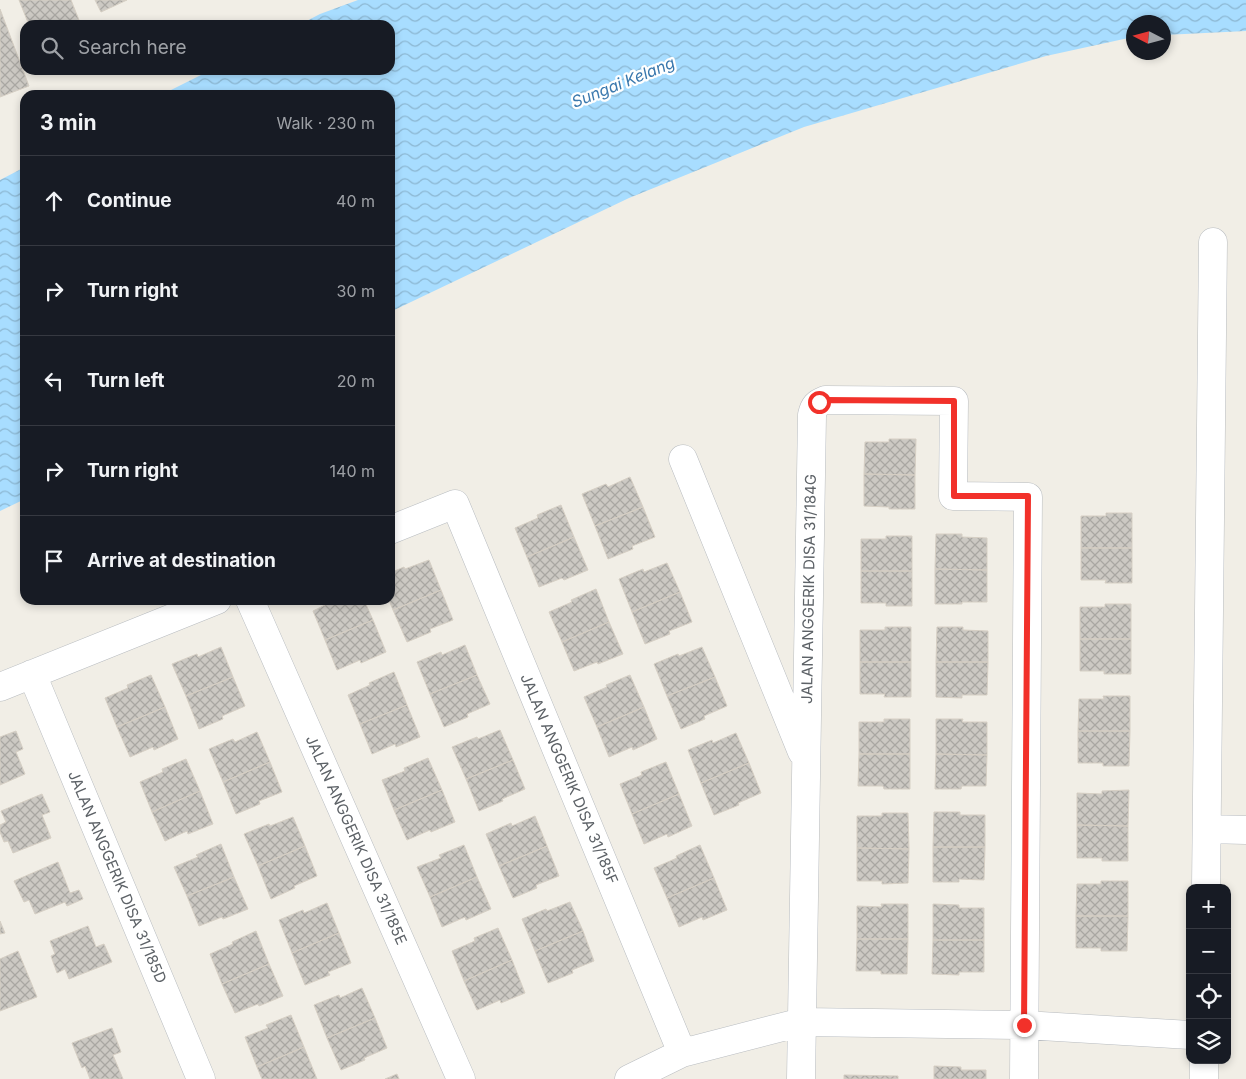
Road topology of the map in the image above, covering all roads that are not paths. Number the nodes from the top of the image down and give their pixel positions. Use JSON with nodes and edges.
{"nodes":[{"id":1,"x":1213,"y":242,"type":"dead end"},
{"id":2,"x":683,"y":460,"type":"dead end"},
{"id":3,"x":395,"y":528,"type":"edge"},
{"id":4,"x":204,"y":605,"type":"edge"},
{"id":5,"x":252,"y":605,"type":"edge"},
{"id":6,"x":32,"y":674,"type":"junction"},
{"id":7,"x":0,"y":687,"type":"edge"},
{"id":8,"x":806,"y":762,"type":"junction"},
{"id":9,"x":1207,"y":829,"type":"junction"},
{"id":10,"x":1246,"y":830,"type":"edge"},
{"id":11,"x":1206,"y":884,"type":"edge"},
{"id":12,"x":802,"y":1022,"type":"junction"},
{"id":13,"x":1024,"y":1025,"type":"junction"},
{"id":14,"x":1186,"y":1035,"type":"edge"},
{"id":15,"x":682,"y":1053,"type":"junction"},
{"id":16,"x":1204,"y":1064,"type":"edge"},
{"id":17,"x":201,"y":1079,"type":"edge"},
{"id":18,"x":461,"y":1079,"type":"edge"},
{"id":19,"x":630,"y":1079,"type":"edge"},
{"id":20,"x":801,"y":1079,"type":"edge"},
{"id":21,"x":1024,"y":1079,"type":"edge"},
{"id":22,"x":1204,"y":1079,"type":"edge"}],
"edges":[{"from":1,"to":9,"type":"street"},
{"from":2,"to":8,"type":"street","name":"JALAN ANGGERIK DISA 31/184G"},
{"from":3,"to":15,"type":"street","name":"JALAN ANGGERIK DISA 31/185F"},
{"from":4,"to":6,"type":"street"},
{"from":5,"to":18,"type":"street","name":"JALAN ANGGERIK DISA 31/185E"},
{"from":6,"to":7,"type":"street"},
{"from":6,"to":17,"type":"street","name":"JALAN ANGGERIK DISA 31/185D"},
{"from":8,"to":12,"type":"street","name":"JALAN ANGGERIK DISA 31/184G"},
{"from":8,"to":13,"type":"street","name":"JALAN ANGGERIK DISA 31/184G"},
{"from":9,"to":10,"type":"street"},
{"from":9,"to":11,"type":"street"},
{"from":12,"to":13,"type":"street"},
{"from":12,"to":15,"type":"street"},
{"from":12,"to":20,"type":"street","name":"JALAN ANGGERIK DISA 31/184G"},
{"from":13,"to":14,"type":"street"},
{"from":13,"to":21,"type":"street"},
{"from":15,"to":19,"type":"street"},
{"from":16,"to":22,"type":"street"}]}
